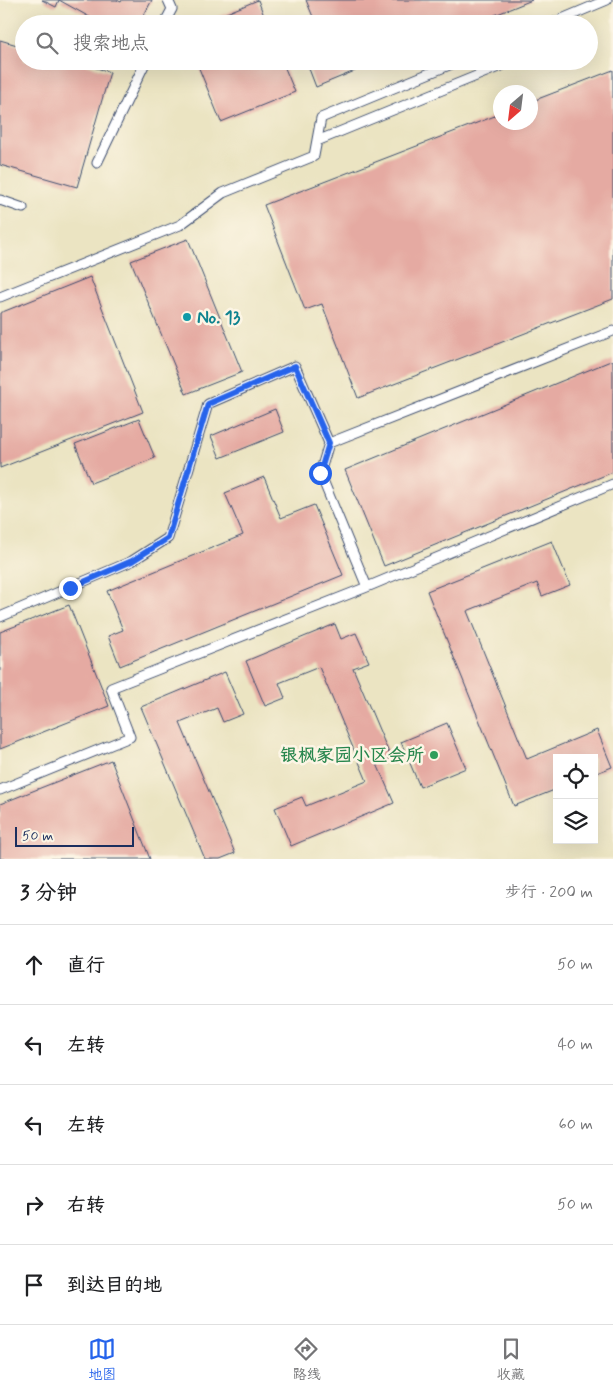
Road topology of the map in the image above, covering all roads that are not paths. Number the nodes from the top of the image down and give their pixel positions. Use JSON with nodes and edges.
{"nodes":[{"id":1,"x":168,"y":0,"type":"edge"},
{"id":2,"x":607,"y":0,"type":"edge"},
{"id":3,"x":169,"y":15,"type":"edge"},
{"id":4,"x":576,"y":15,"type":"edge"},
{"id":5,"x":142,"y":70,"type":"edge"},
{"id":6,"x":437,"y":70,"type":"edge"},
{"id":7,"x":491,"y":70,"type":"edge"},
{"id":8,"x":317,"y":141,"type":"junction"},
{"id":9,"x":97,"y":163,"type":"dead end"},
{"id":10,"x":0,"y":200,"type":"edge"},
{"id":11,"x":23,"y":208,"type":"dead end"},
{"id":12,"x":0,"y":296,"type":"edge"},
{"id":13,"x":613,"y":331,"type":"edge"},
{"id":14,"x":329,"y":443,"type":"junction"},
{"id":15,"x":613,"y":484,"type":"edge"},
{"id":16,"x":367,"y":587,"type":"junction"},
{"id":17,"x":0,"y":617,"type":"edge"},
{"id":18,"x":0,"y":790,"type":"edge"}],
"edges":[{"from":1,"to":3,"type":"lane"},
{"from":2,"to":4,"type":"lane"},
{"from":5,"to":9,"type":"lane"},
{"from":6,"to":8,"type":"lane"},
{"from":7,"to":8,"type":"lane"},
{"from":8,"to":12,"type":"lane"},
{"from":10,"to":11,"type":"lane"},
{"from":13,"to":14,"type":"lane"},
{"from":14,"to":16,"type":"lane"},
{"from":14,"to":17,"type":"lane"},
{"from":15,"to":16,"type":"lane"},
{"from":16,"to":18,"type":"lane"}]}
